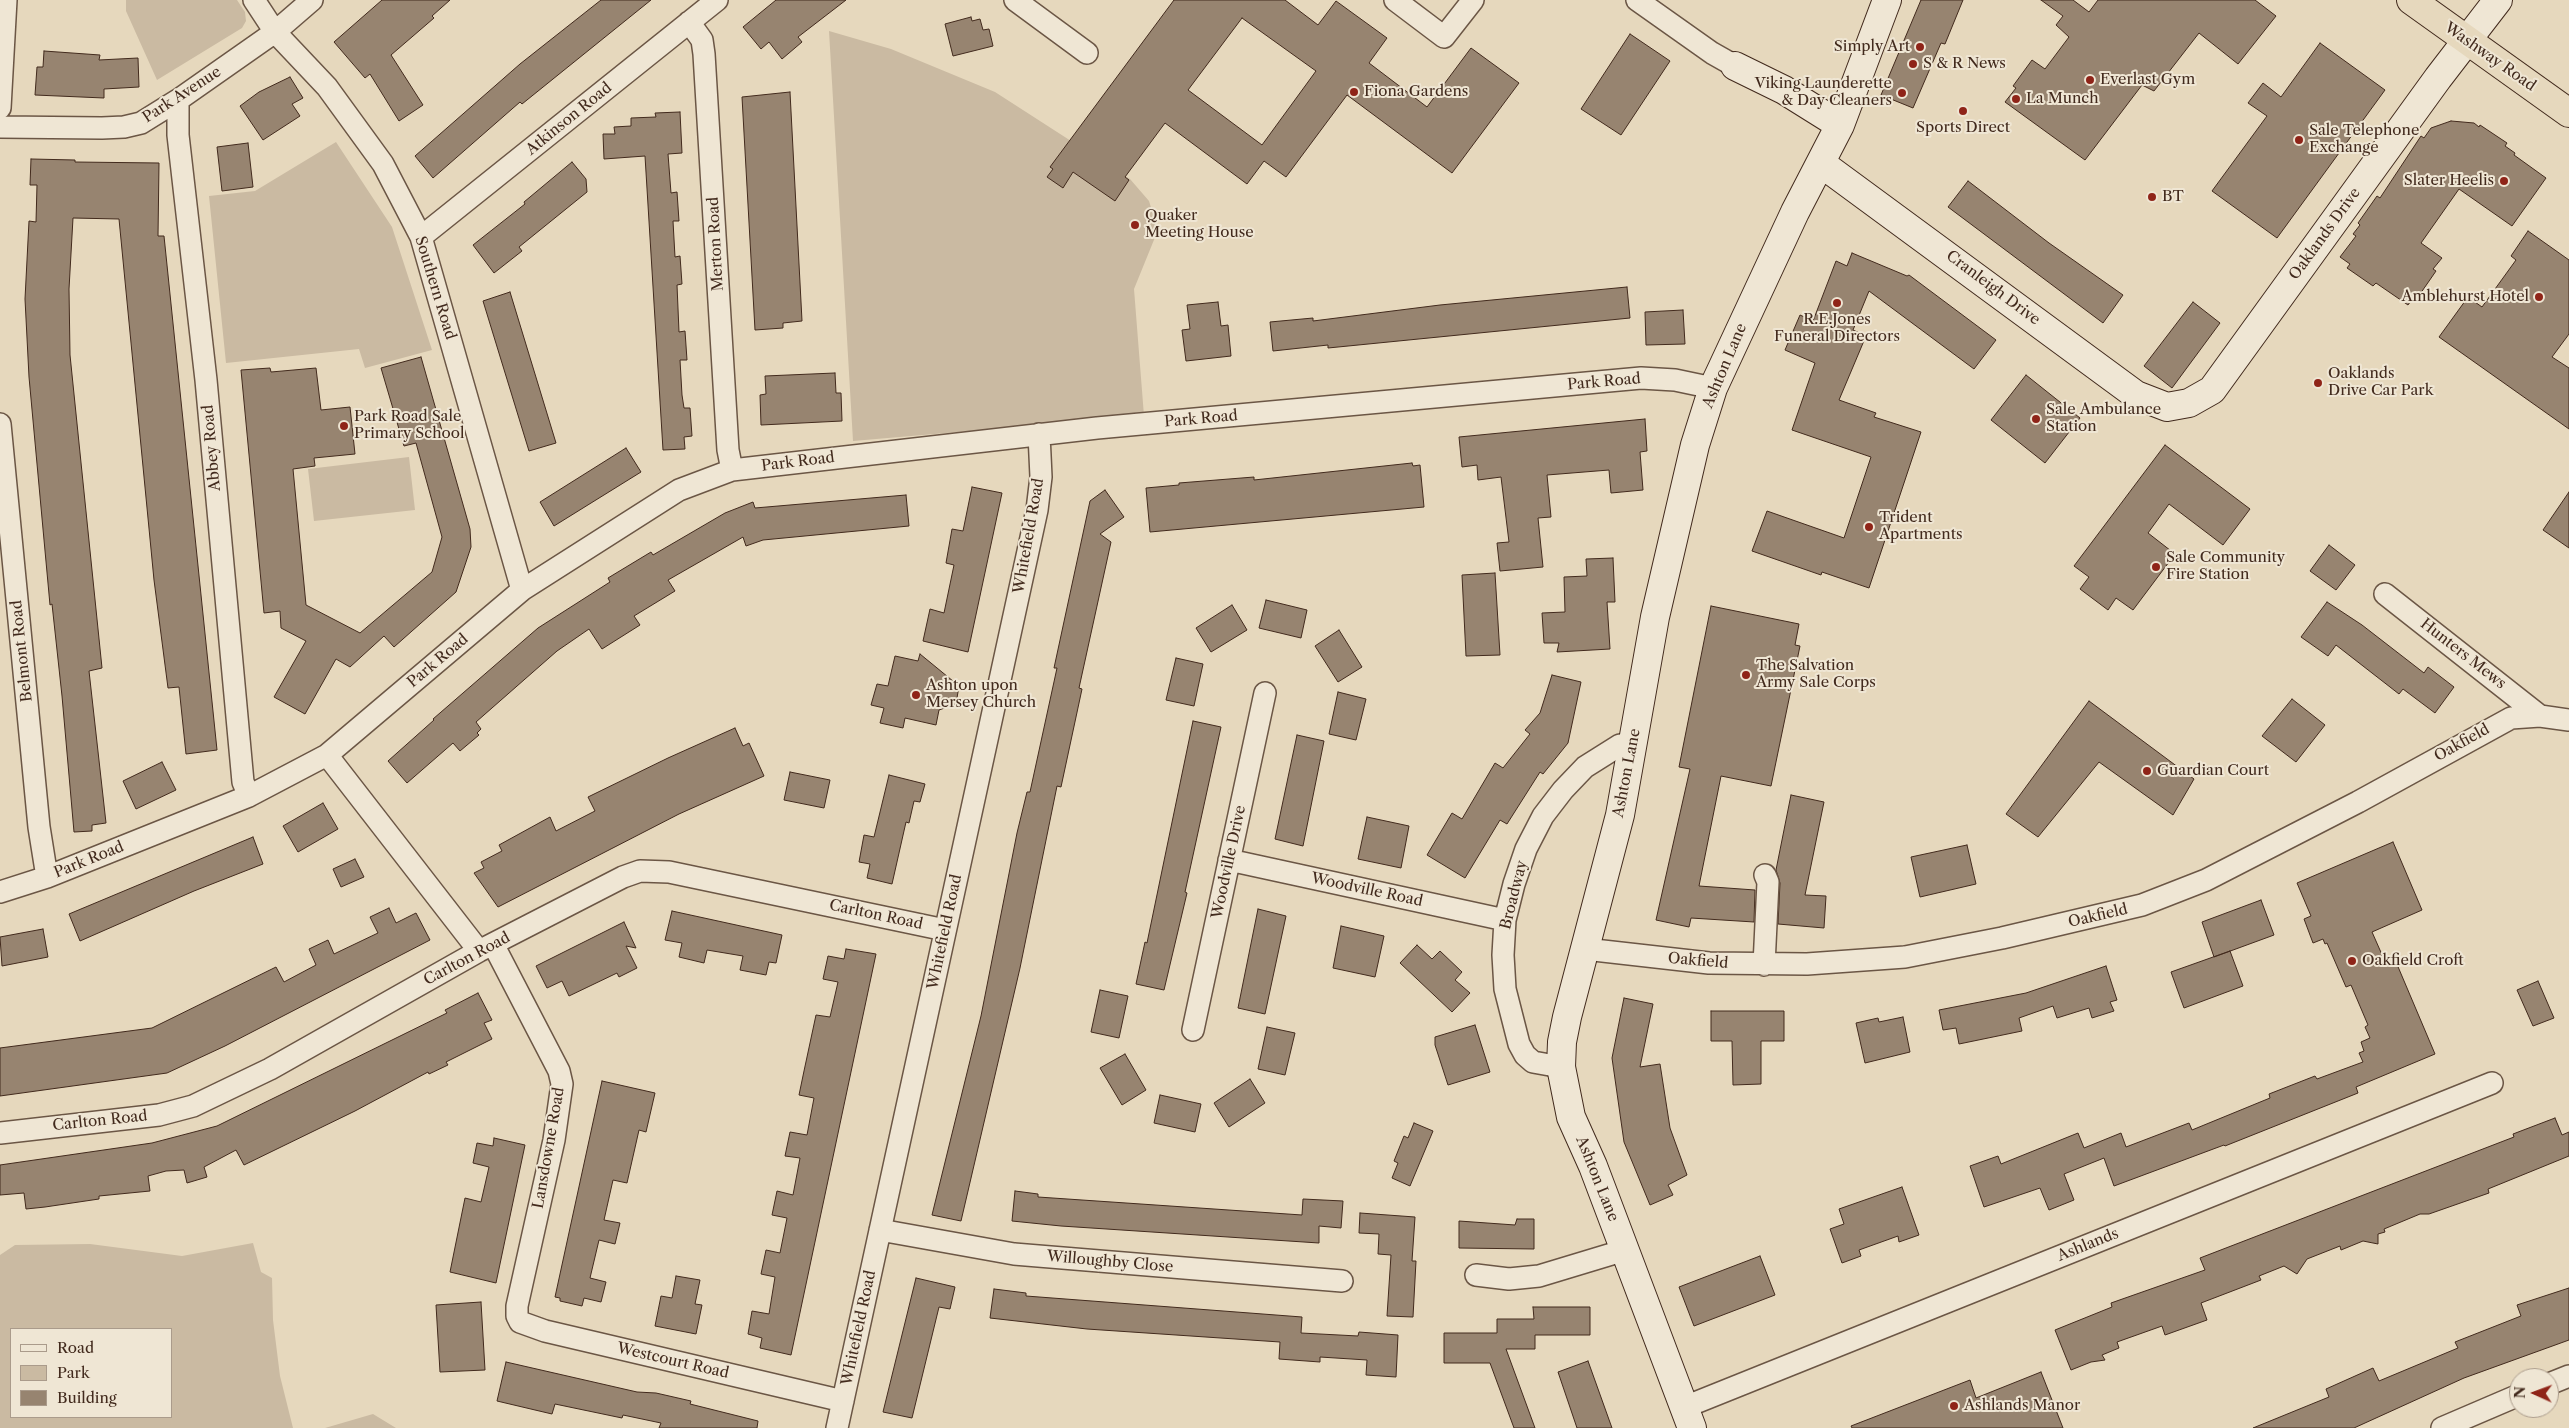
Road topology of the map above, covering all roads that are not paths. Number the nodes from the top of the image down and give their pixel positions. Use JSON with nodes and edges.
{"nodes":[{"id":1,"x":6,"y":0,"type":"edge"},
{"id":2,"x":254,"y":0,"type":"edge"},
{"id":3,"x":312,"y":0,"type":"edge"},
{"id":4,"x":717,"y":0,"type":"edge"},
{"id":5,"x":1014,"y":0,"type":"edge"},
{"id":6,"x":1395,"y":0,"type":"edge"},
{"id":7,"x":1473,"y":0,"type":"edge"},
{"id":8,"x":1637,"y":0,"type":"edge"},
{"id":9,"x":1887,"y":0,"type":"edge"},
{"id":10,"x":2411,"y":0,"type":"edge"},
{"id":11,"x":2498,"y":0,"type":"edge"},
{"id":12,"x":689,"y":22,"type":"junction"},
{"id":13,"x":275,"y":32,"type":"junction"},
{"id":14,"x":2467,"y":40,"type":"junction"},
{"id":15,"x":1087,"y":53,"type":"dead end"},
{"id":16,"x":1735,"y":66,"type":"joint"},
{"id":17,"x":178,"y":100,"type":"junction"},
{"id":18,"x":0,"y":108,"type":"edge"},
{"id":19,"x":2569,"y":113,"type":"edge"},
{"id":20,"x":1840,"y":126,"type":"junction"},
{"id":21,"x":0,"y":127,"type":"edge"},
{"id":22,"x":1822,"y":164,"type":"junction"},
{"id":23,"x":421,"y":237,"type":"junction"},
{"id":24,"x":1713,"y":388,"type":"junction"},
{"id":25,"x":2167,"y":407,"type":"joint"},
{"id":26,"x":0,"y":424,"type":"edge"},
{"id":27,"x":1039,"y":434,"type":"junction"},
{"id":28,"x":732,"y":470,"type":"junction"},
{"id":29,"x":522,"y":590,"type":"junction"},
{"id":30,"x":2385,"y":594,"type":"dead end"},
{"id":31,"x":1265,"y":693,"type":"dead end"},
{"id":32,"x":2540,"y":716,"type":"junction"},
{"id":33,"x":2569,"y":720,"type":"edge"},
{"id":34,"x":1632,"y":746,"type":"junction"},
{"id":35,"x":327,"y":755,"type":"junction"},
{"id":36,"x":249,"y":796,"type":"junction"},
{"id":37,"x":1229,"y":860,"type":"junction"},
{"id":38,"x":1765,"y":875,"type":"dead end"},
{"id":39,"x":47,"y":877,"type":"junction"},
{"id":40,"x":0,"y":892,"type":"edge"},
{"id":41,"x":1505,"y":920,"type":"junction"},
{"id":42,"x":945,"y":930,"type":"junction"},
{"id":43,"x":486,"y":948,"type":"junction"},
{"id":44,"x":1585,"y":950,"type":"junction"},
{"id":45,"x":1764,"y":965,"type":"junction"},
{"id":46,"x":1193,"y":1030,"type":"dead end"},
{"id":47,"x":1561,"y":1067,"type":"junction"},
{"id":48,"x":2492,"y":1083,"type":"dead end"},
{"id":49,"x":0,"y":1133,"type":"edge"},
{"id":50,"x":880,"y":1230,"type":"junction"},
{"id":51,"x":1625,"y":1250,"type":"junction"},
{"id":52,"x":1476,"y":1275,"type":"dead end"},
{"id":53,"x":1342,"y":1281,"type":"dead end"},
{"id":54,"x":517,"y":1306,"type":"joint"},
{"id":55,"x":2509,"y":1399,"type":"edge"},
{"id":56,"x":843,"y":1401,"type":"junction"},
{"id":57,"x":1688,"y":1418,"type":"edge"},
{"id":58,"x":838,"y":1428,"type":"edge"},
{"id":59,"x":2442,"y":1428,"type":"edge"}],
"edges":[{"from":1,"to":18,"type":"street"},
{"from":2,"to":13,"type":"street","name":"Southern Road"},
{"from":3,"to":13,"type":"street","name":"Park Avenue"},
{"from":4,"to":12,"type":"street","name":"Atkinson Road"},
{"from":5,"to":15,"type":"street"},
{"from":6,"to":7,"type":"street"},
{"from":8,"to":16,"type":"street"},
{"from":9,"to":20,"type":"main road","name":"Ashton Lane"},
{"from":10,"to":14,"type":"highway","name":"Washway Road"},
{"from":11,"to":14,"type":"main road","name":"Oaklands Drive"},
{"from":12,"to":23,"type":"street","name":"Atkinson Road"},
{"from":12,"to":28,"type":"street","name":"Merton Road"},
{"from":13,"to":17,"type":"street","name":"Park Avenue"},
{"from":13,"to":23,"type":"street","name":"Southern Road"},
{"from":14,"to":19,"type":"highway","name":"Washway Road"},
{"from":14,"to":25,"type":"main road","name":"Oaklands Drive"},
{"from":16,"to":20,"type":"main road"},
{"from":17,"to":21,"type":"street","name":"Park Avenue"},
{"from":17,"to":36,"type":"street","name":"Abbey Road"},
{"from":20,"to":22,"type":"main road","name":"Ashton Lane"},
{"from":22,"to":24,"type":"main road","name":"Ashton Lane"},
{"from":22,"to":25,"type":"main road","name":"Cranleigh Drive"},
{"from":23,"to":29,"type":"street","name":"Southern Road"},
{"from":24,"to":27,"type":"street","name":"Park Road"},
{"from":24,"to":34,"type":"main road","name":"Ashton Lane"},
{"from":26,"to":39,"type":"street","name":"Belmont Road"},
{"from":27,"to":28,"type":"street","name":"Park Road"},
{"from":27,"to":42,"type":"street","name":"Whitefield Road"},
{"from":28,"to":29,"type":"street","name":"Park Road"},
{"from":29,"to":35,"type":"street","name":"Park Road"},
{"from":30,"to":32,"type":"street","name":"Hunters Mews"},
{"from":31,"to":37,"type":"street","name":"Woodville Drive"},
{"from":32,"to":33,"type":"street","name":"Oakfield"},
{"from":32,"to":45,"type":"street","name":"Oakfield"},
{"from":34,"to":41,"type":"street","name":"Broadway"},
{"from":34,"to":44,"type":"main road","name":"Ashton Lane"},
{"from":35,"to":36,"type":"street","name":"Park Road"},
{"from":35,"to":43,"type":"street","name":"Lansdowne Road"},
{"from":36,"to":39,"type":"street","name":"Park Road"},
{"from":37,"to":41,"type":"street","name":"Woodville Road"},
{"from":37,"to":46,"type":"street","name":"Woodville Drive"},
{"from":38,"to":45,"type":"street"},
{"from":39,"to":40,"type":"street","name":"Park Road"},
{"from":41,"to":47,"type":"street","name":"Broadway"},
{"from":42,"to":43,"type":"street","name":"Carlton Road"},
{"from":42,"to":50,"type":"street","name":"Whitefield Road"},
{"from":43,"to":49,"type":"street","name":"Carlton Road"},
{"from":43,"to":54,"type":"street","name":"Lansdowne Road"},
{"from":44,"to":45,"type":"street","name":"Oakfield"},
{"from":44,"to":47,"type":"main road","name":"Ashton Lane"},
{"from":47,"to":51,"type":"main road","name":"Ashton Lane"},
{"from":48,"to":57,"type":"street","name":"Ashlands"},
{"from":50,"to":53,"type":"street","name":"Willoughby Close"},
{"from":50,"to":56,"type":"street","name":"Whitefield Road"},
{"from":51,"to":52,"type":"street"},
{"from":51,"to":57,"type":"main road","name":"Ashton Lane"},
{"from":54,"to":56,"type":"street","name":"Westcourt Road"},
{"from":55,"to":59,"type":"street"},
{"from":56,"to":58,"type":"street","name":"Whitefield Road"}]}
